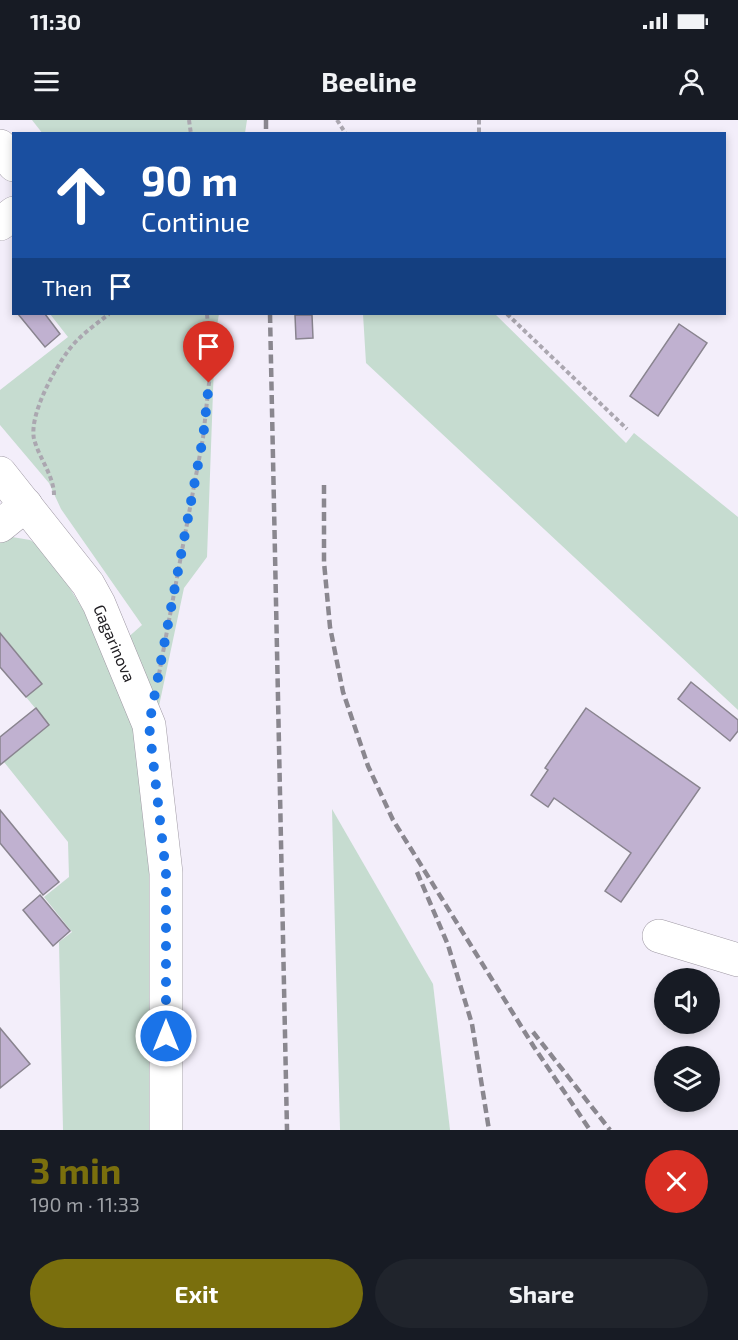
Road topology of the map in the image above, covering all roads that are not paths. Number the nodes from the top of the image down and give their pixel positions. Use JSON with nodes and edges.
{"nodes":[{"id":1,"x":0,"y":146,"type":"edge"},
{"id":2,"x":12,"y":162,"type":"edge"},
{"id":3,"x":12,"y":215,"type":"edge"},
{"id":4,"x":0,"y":224,"type":"edge"},
{"id":5,"x":0,"y":473,"type":"edge"},
{"id":6,"x":32,"y":513,"type":"junction"},
{"id":7,"x":0,"y":526,"type":"edge"},
{"id":8,"x":659,"y":936,"type":"dead end"},
{"id":9,"x":738,"y":960,"type":"edge"},
{"id":10,"x":166,"y":1130,"type":"edge"}],
"edges":[{"from":1,"to":2,"type":"street"},
{"from":3,"to":4,"type":"street"},
{"from":5,"to":6,"type":"street","name":"Gagarinova"},
{"from":6,"to":7,"type":"street"},
{"from":6,"to":10,"type":"street","name":"Gagarinova"},
{"from":8,"to":9,"type":"street"}]}
